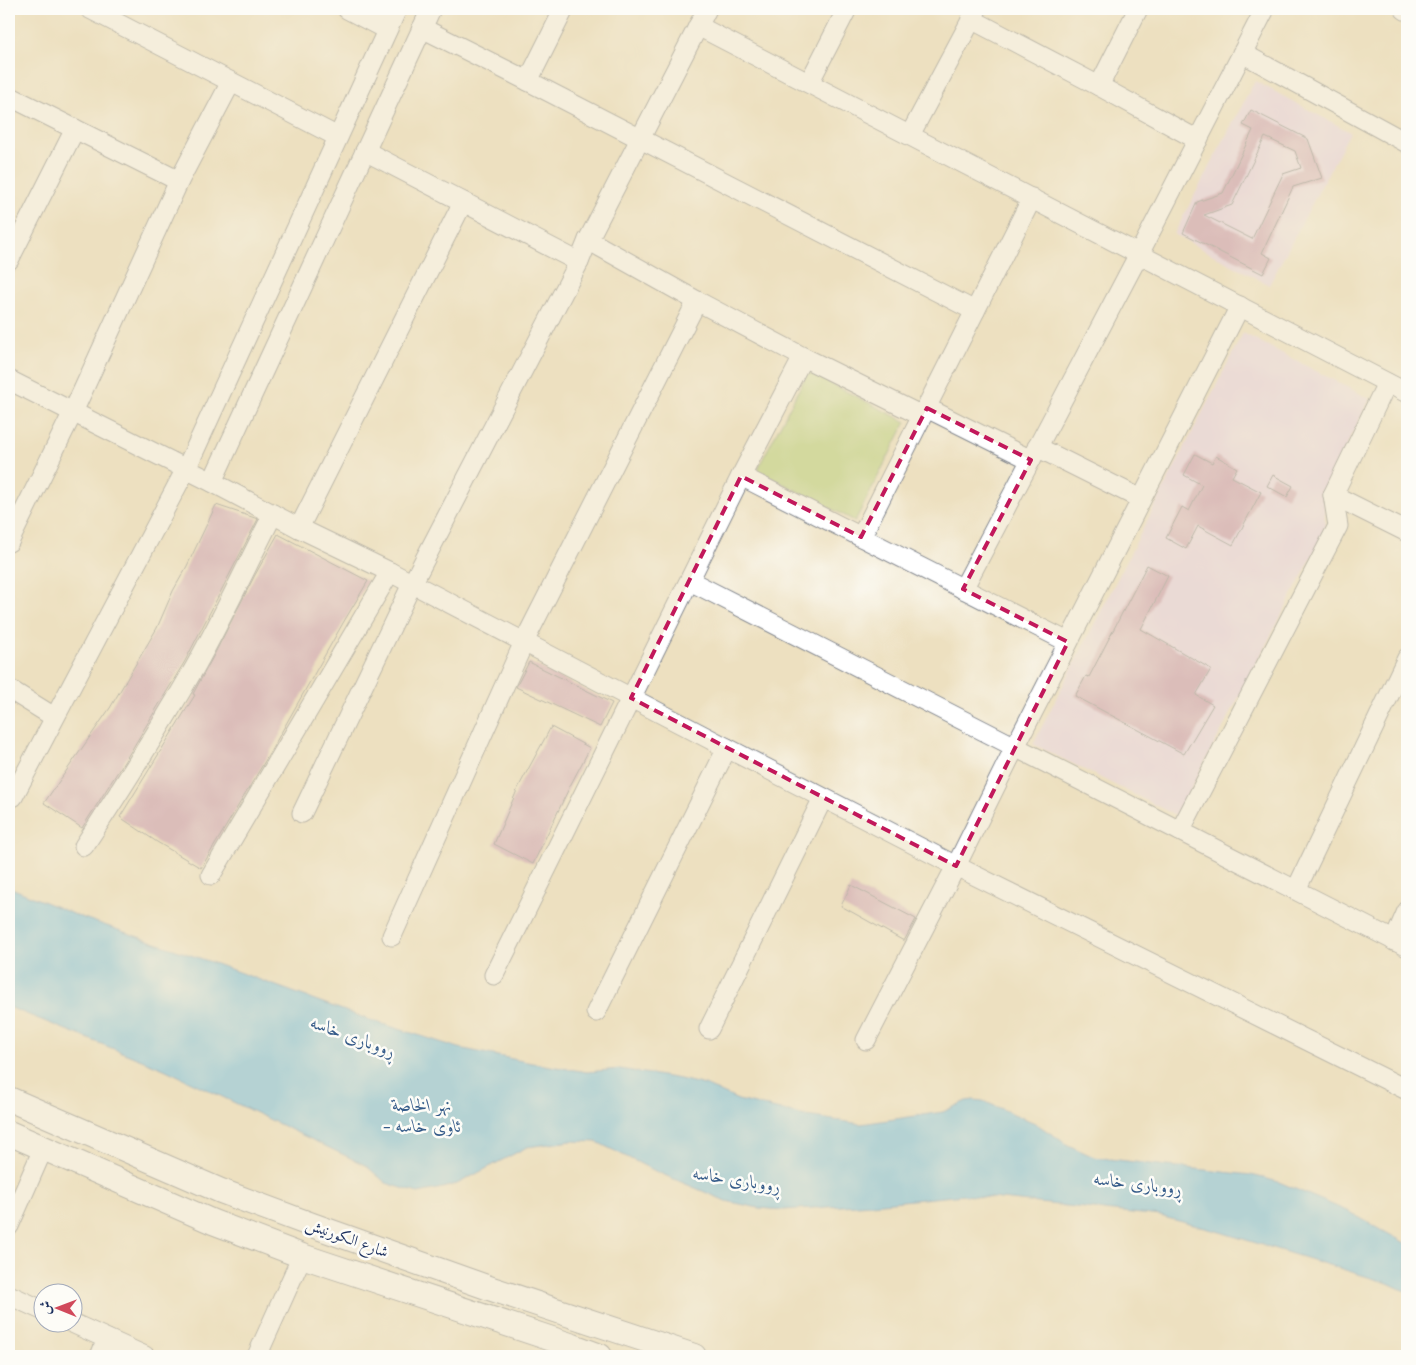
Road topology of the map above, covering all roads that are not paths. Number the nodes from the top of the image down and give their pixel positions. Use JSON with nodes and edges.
{"nodes":[{"id":1,"x":90,"y":9,"type":"edge"},
{"id":2,"x":347,"y":9,"type":"edge"},
{"id":3,"x":397,"y":9,"type":"edge"},
{"id":4,"x":431,"y":9,"type":"edge"},
{"id":5,"x":564,"y":9,"type":"edge"},
{"id":6,"x":707,"y":9,"type":"edge"},
{"id":7,"x":846,"y":9,"type":"edge"},
{"id":8,"x":1138,"y":9,"type":"edge"},
{"id":9,"x":1265,"y":9,"type":"edge"},
{"id":10,"x":1404,"y":9,"type":"edge"},
{"id":11,"x":1407,"y":11,"type":"edge"},
{"id":12,"x":974,"y":14,"type":"edge"},
{"id":13,"x":698,"y":26,"type":"junction"},
{"id":14,"x":422,"y":28,"type":"junction"},
{"id":15,"x":387,"y":30,"type":"junction"},
{"id":16,"x":1242,"y":54,"type":"junction"},
{"id":17,"x":528,"y":81,"type":"junction"},
{"id":18,"x":231,"y":82,"type":"junction"},
{"id":19,"x":809,"y":83,"type":"junction"},
{"id":20,"x":1099,"y":86,"type":"junction"},
{"id":21,"x":9,"y":96,"type":"edge"},
{"id":22,"x":75,"y":129,"type":"junction"},
{"id":23,"x":910,"y":136,"type":"junction"},
{"id":24,"x":338,"y":138,"type":"junction"},
{"id":25,"x":641,"y":138,"type":"junction"},
{"id":26,"x":1198,"y":140,"type":"junction"},
{"id":27,"x":1407,"y":143,"type":"edge"},
{"id":28,"x":365,"y":151,"type":"junction"},
{"id":29,"x":179,"y":181,"type":"junction"},
{"id":30,"x":1032,"y":198,"type":"junction"},
{"id":31,"x":463,"y":202,"type":"junction"},
{"id":32,"x":588,"y":240,"type":"junction"},
{"id":33,"x":1139,"y":254,"type":"junction"},
{"id":34,"x":9,"y":260,"type":"edge"},
{"id":35,"x":579,"y":262,"type":"junction"},
{"id":36,"x":697,"y":301,"type":"junction"},
{"id":37,"x":1240,"y":306,"type":"junction"},
{"id":38,"x":975,"y":311,"type":"junction"},
{"id":39,"x":803,"y":357,"type":"junction"},
{"id":40,"x":9,"y":380,"type":"edge"},
{"id":41,"x":1401,"y":387,"type":"edge"},
{"id":42,"x":73,"y":412,"type":"junction"},
{"id":43,"x":924,"y":412,"type":"junction"},
{"id":44,"x":1034,"y":453,"type":"junction"},
{"id":45,"x":186,"y":469,"type":"junction"},
{"id":46,"x":741,"y":476,"type":"junction"},
{"id":47,"x":212,"y":482,"type":"junction"},
{"id":48,"x":1333,"y":495,"type":"junction"},
{"id":49,"x":1141,"y":499,"type":"junction"},
{"id":50,"x":273,"y":514,"type":"junction"},
{"id":51,"x":298,"y":528,"type":"junction"},
{"id":52,"x":1407,"y":532,"type":"edge"},
{"id":53,"x":861,"y":537,"type":"junction"},
{"id":54,"x":9,"y":542,"type":"edge"},
{"id":55,"x":390,"y":572,"type":"junction"},
{"id":56,"x":690,"y":581,"type":"junction"},
{"id":57,"x":412,"y":584,"type":"junction"},
{"id":58,"x":963,"y":589,"type":"junction"},
{"id":59,"x":524,"y":642,"type":"junction"},
{"id":60,"x":1068,"y":642,"type":"junction"},
{"id":61,"x":1406,"y":663,"type":"edge"},
{"id":62,"x":9,"y":688,"type":"edge"},
{"id":63,"x":631,"y":698,"type":"junction"},
{"id":64,"x":54,"y":718,"type":"junction"},
{"id":65,"x":1015,"y":747,"type":"junction"},
{"id":66,"x":727,"y":748,"type":"junction"},
{"id":67,"x":13,"y":797,"type":"dead end"},
{"id":68,"x":823,"y":798,"type":"junction"},
{"id":69,"x":302,"y":813,"type":"dead end"},
{"id":70,"x":1180,"y":831,"type":"junction"},
{"id":71,"x":84,"y":846,"type":"dead end"},
{"id":72,"x":956,"y":866,"type":"junction"},
{"id":73,"x":211,"y":875,"type":"dead end"},
{"id":74,"x":1296,"y":890,"type":"junction"},
{"id":75,"x":1407,"y":911,"type":"edge"},
{"id":76,"x":392,"y":936,"type":"dead end"},
{"id":77,"x":1401,"y":944,"type":"edge"},
{"id":78,"x":494,"y":975,"type":"dead end"},
{"id":79,"x":596,"y":1012,"type":"dead end"},
{"id":80,"x":709,"y":1029,"type":"dead end"},
{"id":81,"x":866,"y":1040,"type":"dead end"},
{"id":82,"x":1407,"y":1090,"type":"edge"},
{"id":83,"x":9,"y":1099,"type":"edge"},
{"id":84,"x":9,"y":1133,"type":"edge"},
{"id":85,"x":43,"y":1149,"type":"junction"},
{"id":86,"x":9,"y":1226,"type":"edge"},
{"id":87,"x":302,"y":1256,"type":"junction"},
{"id":88,"x":9,"y":1295,"type":"edge"},
{"id":89,"x":32,"y":1305,"type":"edge"},
{"id":90,"x":82,"y":1331,"type":"edge"},
{"id":91,"x":104,"y":1348,"type":"edge"},
{"id":92,"x":571,"y":1351,"type":"edge"},
{"id":93,"x":145,"y":1356,"type":"edge"},
{"id":94,"x":257,"y":1356,"type":"edge"},
{"id":95,"x":600,"y":1356,"type":"edge"},
{"id":96,"x":694,"y":1356,"type":"edge"}],
"edges":[{"from":1,"to":18,"type":"street"},
{"from":2,"to":15,"type":"street"},
{"from":3,"to":15,"type":"street"},
{"from":4,"to":14,"type":"street"},
{"from":5,"to":17,"type":"street"},
{"from":6,"to":13,"type":"street"},
{"from":7,"to":19,"type":"street"},
{"from":8,"to":20,"type":"street"},
{"from":9,"to":16,"type":"street"},
{"from":10,"to":11,"type":"street"},
{"from":12,"to":20,"type":"street"},
{"from":12,"to":23,"type":"street"},
{"from":13,"to":19,"type":"street"},
{"from":13,"to":25,"type":"street"},
{"from":14,"to":17,"type":"street"},
{"from":14,"to":28,"type":"street"},
{"from":15,"to":24,"type":"street"},
{"from":16,"to":26,"type":"street"},
{"from":16,"to":27,"type":"street"},
{"from":17,"to":25,"type":"street"},
{"from":18,"to":24,"type":"street"},
{"from":18,"to":29,"type":"street"},
{"from":19,"to":23,"type":"street"},
{"from":20,"to":26,"type":"street"},
{"from":21,"to":22,"type":"street"},
{"from":22,"to":29,"type":"street"},
{"from":22,"to":34,"type":"street"},
{"from":23,"to":30,"type":"street"},
{"from":24,"to":45,"type":"street"},
{"from":25,"to":32,"type":"street"},
{"from":25,"to":38,"type":"street"},
{"from":26,"to":33,"type":"street"},
{"from":28,"to":31,"type":"street"},
{"from":28,"to":47,"type":"street"},
{"from":29,"to":42,"type":"street"},
{"from":30,"to":33,"type":"street"},
{"from":30,"to":38,"type":"street"},
{"from":31,"to":35,"type":"street"},
{"from":31,"to":51,"type":"street"},
{"from":32,"to":35,"type":"street"},
{"from":32,"to":36,"type":"street"},
{"from":33,"to":37,"type":"street"},
{"from":33,"to":44,"type":"street"},
{"from":35,"to":57,"type":"street"},
{"from":36,"to":39,"type":"street"},
{"from":36,"to":59,"type":"street"},
{"from":37,"to":41,"type":"street"},
{"from":37,"to":49,"type":"street"},
{"from":38,"to":43,"type":"street"},
{"from":39,"to":43,"type":"street"},
{"from":39,"to":46,"type":"street"},
{"from":40,"to":42,"type":"street"},
{"from":41,"to":48,"type":"street"},
{"from":42,"to":45,"type":"street"},
{"from":42,"to":54,"type":"street"},
{"from":43,"to":44,"type":"street"},
{"from":43,"to":53,"type":"street"},
{"from":44,"to":49,"type":"street"},
{"from":44,"to":58,"type":"street"},
{"from":45,"to":47,"type":"street"},
{"from":45,"to":64,"type":"street"},
{"from":46,"to":53,"type":"street"},
{"from":46,"to":56,"type":"street"},
{"from":47,"to":50,"type":"street"},
{"from":48,"to":52,"type":"street"},
{"from":48,"to":70,"type":"street"},
{"from":49,"to":60,"type":"street"},
{"from":50,"to":51,"type":"street"},
{"from":50,"to":71,"type":"street"},
{"from":51,"to":55,"type":"street"},
{"from":53,"to":58,"type":"street"},
{"from":55,"to":57,"type":"street"},
{"from":55,"to":73,"type":"street"},
{"from":56,"to":63,"type":"street"},
{"from":56,"to":65,"type":"street"},
{"from":57,"to":59,"type":"street"},
{"from":57,"to":69,"type":"street"},
{"from":58,"to":60,"type":"street"},
{"from":59,"to":63,"type":"street"},
{"from":59,"to":76,"type":"street"},
{"from":60,"to":65,"type":"street"},
{"from":61,"to":74,"type":"street"},
{"from":62,"to":64,"type":"street"},
{"from":63,"to":66,"type":"street"},
{"from":63,"to":78,"type":"street"},
{"from":64,"to":67,"type":"street"},
{"from":65,"to":70,"type":"street"},
{"from":65,"to":72,"type":"street"},
{"from":66,"to":68,"type":"street"},
{"from":66,"to":79,"type":"street"},
{"from":68,"to":72,"type":"street"},
{"from":68,"to":80,"type":"street"},
{"from":70,"to":74,"type":"street"},
{"from":72,"to":81,"type":"street"},
{"from":72,"to":82,"type":"street"},
{"from":74,"to":77,"type":"street"},
{"from":75,"to":77,"type":"street"},
{"from":83,"to":96,"type":"main road","name":"شارع الكورنيش"},
{"from":84,"to":85,"type":"main road","name":"شارع الكورنيش"},
{"from":85,"to":86,"type":"street"},
{"from":85,"to":87,"type":"main road","name":"شارع الكورنيش"},
{"from":87,"to":92,"type":"main road","name":"شارع الكورنيش"},
{"from":87,"to":94,"type":"street"},
{"from":88,"to":89,"type":"street"},
{"from":90,"to":91,"type":"street"},
{"from":91,"to":93,"type":"street"},
{"from":92,"to":95,"type":"main road","name":"شارع الكورنيش"}]}
